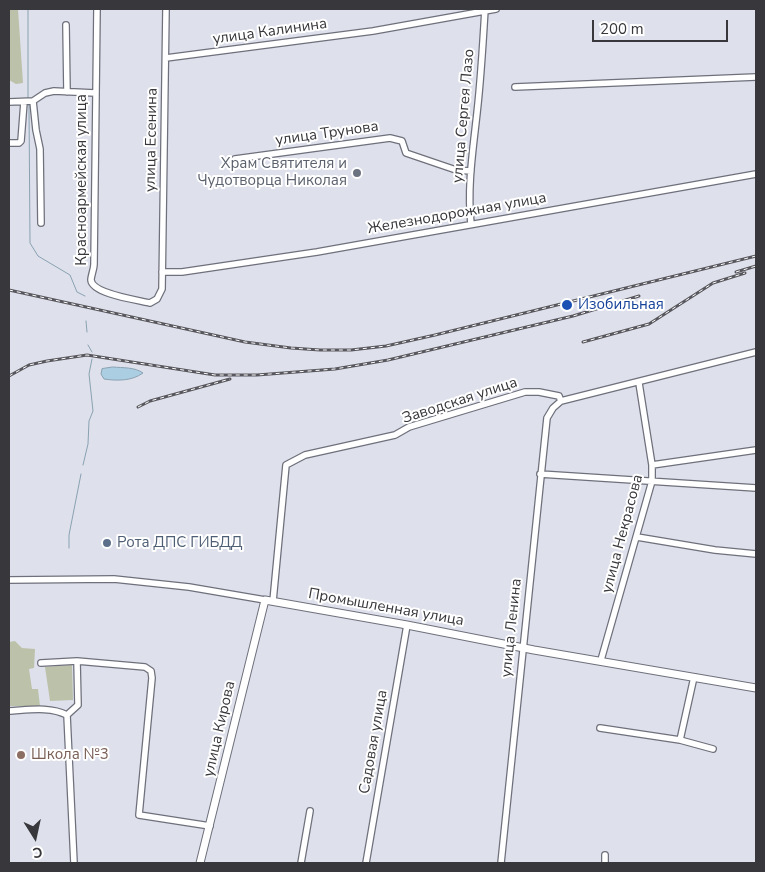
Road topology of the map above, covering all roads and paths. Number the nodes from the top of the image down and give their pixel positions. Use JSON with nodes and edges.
{"nodes":[{"id":1,"x":97,"y":9,"type":"edge"},
{"id":2,"x":166,"y":9,"type":"edge"},
{"id":3,"x":496,"y":9,"type":"edge"},
{"id":4,"x":485,"y":10,"type":"edge"},
{"id":5,"x":66,"y":25,"type":"dead end"},
{"id":6,"x":166,"y":58,"type":"junction"},
{"id":7,"x":756,"y":77,"type":"edge"},
{"id":8,"x":515,"y":87,"type":"dead end"},
{"id":9,"x":67,"y":92,"type":"junction"},
{"id":10,"x":95,"y":93,"type":"junction"},
{"id":11,"x":33,"y":101,"type":"junction"},
{"id":12,"x":9,"y":102,"type":"edge"},
{"id":13,"x":24,"y":102,"type":"junction"},
{"id":14,"x":9,"y":144,"type":"edge"},
{"id":15,"x":235,"y":159,"type":"dead end"},
{"id":16,"x":471,"y":171,"type":"junction"},
{"id":17,"x":756,"y":174,"type":"edge"},
{"id":18,"x":41,"y":223,"type":"dead end"},
{"id":19,"x":471,"y":224,"type":"junction"},
{"id":20,"x":162,"y":272,"type":"junction"},
{"id":21,"x":756,"y":352,"type":"edge"},
{"id":22,"x":640,"y":382,"type":"junction"},
{"id":23,"x":561,"y":401,"type":"junction"},
{"id":24,"x":756,"y":450,"type":"edge"},
{"id":25,"x":652,"y":465,"type":"junction"},
{"id":26,"x":540,"y":474,"type":"junction"},
{"id":27,"x":652,"y":481,"type":"junction"},
{"id":28,"x":756,"y":488,"type":"edge"},
{"id":29,"x":637,"y":536,"type":"junction"},
{"id":30,"x":756,"y":554,"type":"edge"},
{"id":31,"x":9,"y":580,"type":"edge"},
{"id":32,"x":265,"y":600,"type":"junction"},
{"id":33,"x":273,"y":601,"type":"junction"},
{"id":34,"x":407,"y":624,"type":"junction"},
{"id":35,"x":524,"y":647,"type":"junction"},
{"id":36,"x":601,"y":660,"type":"junction"},
{"id":37,"x":76,"y":661,"type":"junction"},
{"id":38,"x":41,"y":663,"type":"dead end"},
{"id":39,"x":694,"y":677,"type":"junction"},
{"id":40,"x":756,"y":688,"type":"edge"},
{"id":41,"x":9,"y":710,"type":"edge"},
{"id":42,"x":67,"y":715,"type":"junction"},
{"id":43,"x":600,"y":728,"type":"dead end"},
{"id":44,"x":680,"y":740,"type":"junction"},
{"id":45,"x":713,"y":749,"type":"dead end"},
{"id":46,"x":310,"y":811,"type":"dead end"},
{"id":47,"x":210,"y":826,"type":"junction"},
{"id":48,"x":605,"y":855,"type":"dead end"},
{"id":49,"x":74,"y":863,"type":"edge"},
{"id":50,"x":200,"y":863,"type":"edge"},
{"id":51,"x":302,"y":863,"type":"edge"},
{"id":52,"x":366,"y":863,"type":"edge"},
{"id":53,"x":501,"y":863,"type":"edge"},
{"id":54,"x":605,"y":863,"type":"edge"}],
"edges":[{"from":1,"to":10,"type":"street","name":"Красноармейская улица"},
{"from":2,"to":6,"type":"street","name":"улица Есенина"},
{"from":3,"to":4,"type":"street","name":"улица Калинина"},
{"from":4,"to":6,"type":"street","name":"улица Калинина"},
{"from":4,"to":16,"type":"street","name":"улица Сергея Лазо"},
{"from":5,"to":9,"type":"street"},
{"from":6,"to":20,"type":"street","name":"улица Есенина"},
{"from":7,"to":8,"type":"street"},
{"from":9,"to":10,"type":"street"},
{"from":9,"to":11,"type":"street"},
{"from":10,"to":20,"type":"street","name":"Красноармейская улица"},
{"from":11,"to":13,"type":"street"},
{"from":11,"to":18,"type":"street"},
{"from":12,"to":13,"type":"street"},
{"from":13,"to":14,"type":"street"},
{"from":15,"to":16,"type":"street","name":"улица Трунова"},
{"from":16,"to":19,"type":"street","name":"улица Сергея Лазо"},
{"from":17,"to":19,"type":"street","name":"Железнодорожная улица"},
{"from":19,"to":20,"type":"street","name":"Железнодорожная улица"},
{"from":21,"to":22,"type":"street"},
{"from":22,"to":23,"type":"street"},
{"from":22,"to":25,"type":"street","name":"улица Некрасова"},
{"from":23,"to":26,"type":"street","name":"улица Ленина"},
{"from":23,"to":33,"type":"street","name":"Заводская улица"},
{"from":24,"to":25,"type":"street"},
{"from":25,"to":27,"type":"street","name":"улица Некрасова"},
{"from":26,"to":27,"type":"street"},
{"from":26,"to":35,"type":"street","name":"улица Ленина"},
{"from":27,"to":28,"type":"street"},
{"from":27,"to":29,"type":"street","name":"улица Некрасова"},
{"from":29,"to":30,"type":"street"},
{"from":29,"to":36,"type":"street","name":"улица Некрасова"},
{"from":31,"to":32,"type":"street","name":"Промышленная улица"},
{"from":32,"to":33,"type":"main road","name":"Промышленная улица"},
{"from":32,"to":47,"type":"main road","name":"улица Кирова"},
{"from":33,"to":34,"type":"main road","name":"Промышленная улица"},
{"from":34,"to":35,"type":"main road","name":"Промышленная улица"},
{"from":34,"to":52,"type":"street","name":"Садовая улица"},
{"from":35,"to":36,"type":"main road","name":"Промышленная улица"},
{"from":35,"to":53,"type":"street","name":"улица Ленина"},
{"from":36,"to":39,"type":"main road","name":"Промышленная улица"},
{"from":37,"to":38,"type":"street"},
{"from":37,"to":42,"type":"street"},
{"from":37,"to":47,"type":"street"},
{"from":39,"to":40,"type":"main road","name":"Промышленная улица"},
{"from":39,"to":44,"type":"street"},
{"from":41,"to":42,"type":"street"},
{"from":42,"to":49,"type":"street"},
{"from":43,"to":44,"type":"street"},
{"from":44,"to":45,"type":"street"},
{"from":46,"to":51,"type":"street"},
{"from":47,"to":50,"type":"main road","name":"улица Кирова"},
{"from":48,"to":54,"type":"street"}]}
